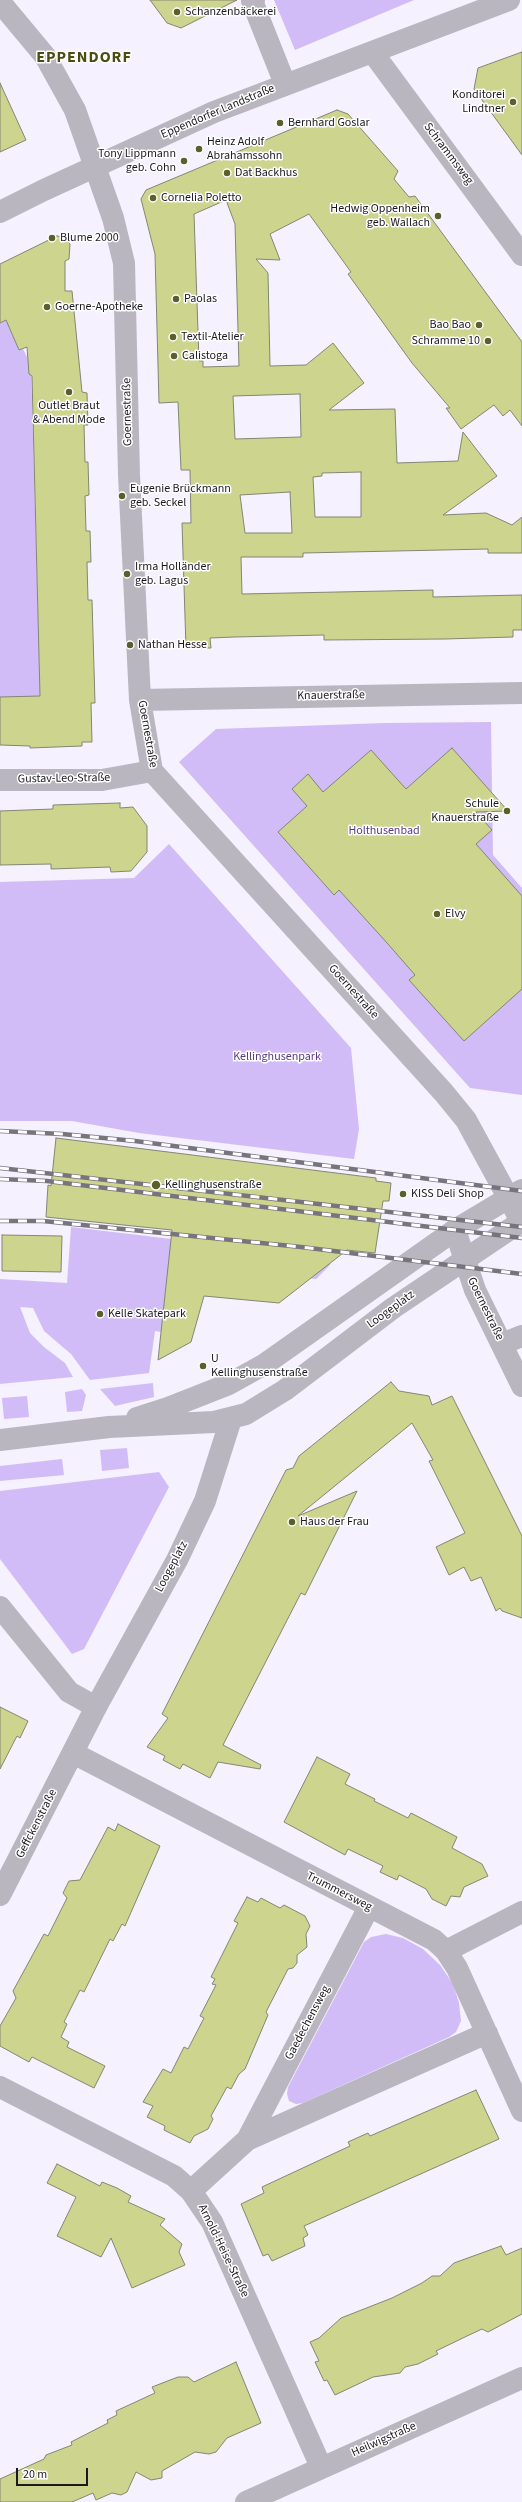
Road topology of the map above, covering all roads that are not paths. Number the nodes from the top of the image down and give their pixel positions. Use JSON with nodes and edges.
{"nodes":[{"id":1,"x":254,"y":0,"type":"edge"},
{"id":2,"x":509,"y":0,"type":"edge"},
{"id":3,"x":0,"y":2,"type":"edge"},
{"id":4,"x":372,"y":53,"type":"junction"},
{"id":5,"x":284,"y":84,"type":"junction"},
{"id":6,"x":96,"y":166,"type":"junction"},
{"id":7,"x":0,"y":212,"type":"edge"},
{"id":8,"x":522,"y":255,"type":"edge"},
{"id":9,"x":522,"y":693,"type":"edge"},
{"id":10,"x":140,"y":700,"type":"junction"},
{"id":11,"x":152,"y":771,"type":"junction"},
{"id":12,"x":0,"y":780,"type":"edge"},
{"id":13,"x":515,"y":1194,"type":"edge"},
{"id":14,"x":522,"y":1221,"type":"edge"},
{"id":15,"x":454,"y":1230,"type":"junction"},
{"id":16,"x":463,"y":1260,"type":"junction"},
{"id":17,"x":343,"y":1311,"type":"junction"},
{"id":18,"x":522,"y":1336,"type":"edge"},
{"id":19,"x":502,"y":1344,"type":"junction"},
{"id":20,"x":321,"y":1363,"type":"junction"},
{"id":21,"x":522,"y":1386,"type":"edge"},
{"id":22,"x":194,"y":1398,"type":"junction"},
{"id":23,"x":231,"y":1419,"type":"junction"},
{"id":24,"x":199,"y":1422,"type":"junction"},
{"id":25,"x":109,"y":1426,"type":"junction"},
{"id":26,"x":0,"y":1440,"type":"edge"},
{"id":27,"x":0,"y":1606,"type":"edge"},
{"id":28,"x":96,"y":1707,"type":"junction"},
{"id":29,"x":73,"y":1753,"type":"junction"},
{"id":30,"x":0,"y":1895,"type":"edge"},
{"id":31,"x":368,"y":1907,"type":"junction"},
{"id":32,"x":522,"y":1912,"type":"edge"},
{"id":33,"x":446,"y":1951,"type":"junction"},
{"id":34,"x":487,"y":2033,"type":"junction"},
{"id":35,"x":0,"y":2087,"type":"edge"},
{"id":36,"x":522,"y":2111,"type":"edge"},
{"id":37,"x":247,"y":2140,"type":"junction"},
{"id":38,"x":191,"y":2191,"type":"junction"},
{"id":39,"x":522,"y":2378,"type":"edge"},
{"id":40,"x":321,"y":2468,"type":"junction"},
{"id":41,"x":246,"y":2502,"type":"edge"}],
"edges":[{"from":1,"to":5,"type":"street","name":"Eppendorfer Landstraße"},
{"from":2,"to":4,"type":"street","name":"Eppendorfer Landstraße"},
{"from":3,"to":6,"type":"street","name":"Goernestraße"},
{"from":4,"to":5,"type":"street","name":"Eppendorfer Landstraße"},
{"from":4,"to":8,"type":"street","name":"Schrammsweg"},
{"from":5,"to":6,"type":"street","name":"Eppendorfer Landstraße"},
{"from":6,"to":7,"type":"street","name":"Eppendorfer Landstraße"},
{"from":6,"to":10,"type":"street","name":"Goernestraße"},
{"from":9,"to":10,"type":"street","name":"Knauerstraße"},
{"from":10,"to":11,"type":"street","name":"Goernestraße"},
{"from":11,"to":12,"type":"street","name":"Gustav-Leo-Straße"},
{"from":11,"to":13,"type":"street","name":"Goernestraße"},
{"from":13,"to":14,"type":"street","name":"Goernestraße"},
{"from":13,"to":15,"type":"street"},
{"from":14,"to":16,"type":"street"},
{"from":15,"to":16,"type":"street","name":"Goernestraße"},
{"from":15,"to":17,"type":"street","name":"Loogeplatz"},
{"from":16,"to":19,"type":"street","name":"Goernestraße"},
{"from":16,"to":20,"type":"street","name":"Loogeplatz"},
{"from":17,"to":20,"type":"street"},
{"from":17,"to":22,"type":"street","name":"Loogeplatz"},
{"from":18,"to":19,"type":"street"},
{"from":19,"to":21,"type":"street","name":"Goernestraße"},
{"from":20,"to":23,"type":"street","name":"Loogeplatz"},
{"from":22,"to":24,"type":"street"},
{"from":22,"to":25,"type":"street","name":"Loogeplatz"},
{"from":23,"to":24,"type":"street","name":"Loogeplatz"},
{"from":23,"to":28,"type":"street","name":"Loogeplatz"},
{"from":24,"to":25,"type":"street","name":"Loogeplatz"},
{"from":25,"to":26,"type":"street","name":"Loogeplatz"},
{"from":27,"to":28,"type":"street"},
{"from":28,"to":29,"type":"street","name":"Loogeplatz"},
{"from":29,"to":30,"type":"street","name":"Geffckenstraße"},
{"from":29,"to":31,"type":"street","name":"Trummersweg"},
{"from":31,"to":33,"type":"street","name":"Trummersweg"},
{"from":31,"to":37,"type":"street","name":"Gaedechensweg"},
{"from":32,"to":33,"type":"street"},
{"from":33,"to":34,"type":"street","name":"Trummersweg"},
{"from":34,"to":36,"type":"street","name":"Trummersweg"},
{"from":34,"to":37,"type":"street","name":"Gaedechensweg"},
{"from":35,"to":38,"type":"street","name":"Arnold-Heise-Straße"},
{"from":37,"to":38,"type":"street","name":"Gaedechensweg"},
{"from":38,"to":40,"type":"street","name":"Arnold-Heise-Straße"},
{"from":39,"to":40,"type":"street","name":"Heilwigstraße"},
{"from":40,"to":41,"type":"street","name":"Heilwigstraße"}]}
